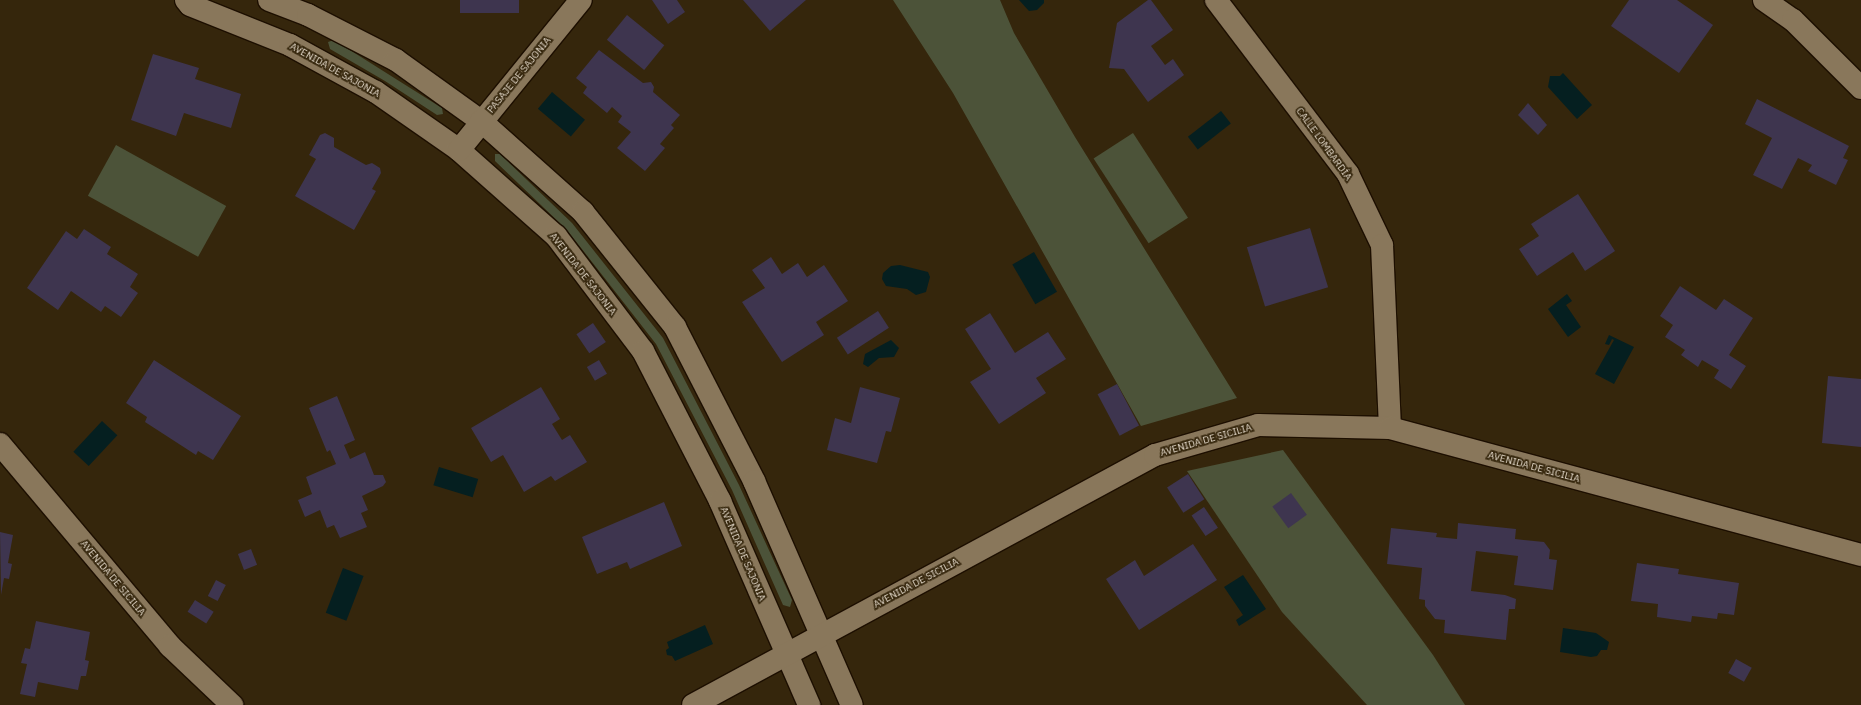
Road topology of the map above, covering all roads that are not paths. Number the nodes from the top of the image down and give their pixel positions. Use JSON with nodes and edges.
{"nodes":[{"id":1,"x":186,"y":0,"type":"edge"},
{"id":2,"x":268,"y":0,"type":"edge"},
{"id":3,"x":581,"y":0,"type":"edge"},
{"id":4,"x":1216,"y":0,"type":"edge"},
{"id":5,"x":1764,"y":0,"type":"edge"},
{"id":6,"x":1861,"y":88,"type":"edge"},
{"id":7,"x":481,"y":121,"type":"junction"},
{"id":8,"x":459,"y":150,"type":"junction"},
{"id":9,"x":1390,"y":428,"type":"junction"},
{"id":10,"x":0,"y":444,"type":"edge"},
{"id":11,"x":1861,"y":555,"type":"edge"},
{"id":12,"x":822,"y":635,"type":"junction"},
{"id":13,"x":786,"y":655,"type":"junction"},
{"id":14,"x":232,"y":705,"type":"edge"},
{"id":15,"x":693,"y":705,"type":"edge"},
{"id":16,"x":809,"y":705,"type":"edge"},
{"id":17,"x":852,"y":705,"type":"edge"}],
"edges":[{"from":1,"to":8,"type":"street","name":"AVENIDA DE SAJONIA"},
{"from":2,"to":7,"type":"street"},
{"from":3,"to":7,"type":"street","name":"PASAJE DE SAJONIA"},
{"from":4,"to":9,"type":"street","name":"CALLE LOMBARDÍA"},
{"from":5,"to":6,"type":"street"},
{"from":7,"to":8,"type":"street","name":"PASAJE DE SAJONIA"},
{"from":7,"to":12,"type":"street"},
{"from":8,"to":13,"type":"street","name":"AVENIDA DE SAJONIA"},
{"from":9,"to":11,"type":"street","name":"AVENIDA DE SICILIA"},
{"from":9,"to":12,"type":"street","name":"AVENIDA DE SICILIA"},
{"from":10,"to":14,"type":"street","name":"AVENIDA DE SICILIA"},
{"from":12,"to":13,"type":"street","name":"AVENIDA DE SICILIA"},
{"from":12,"to":17,"type":"street"},
{"from":13,"to":15,"type":"street","name":"AVENIDA DE SICILIA"},
{"from":13,"to":16,"type":"street","name":"AVENIDA DE SAJONIA"}]}
